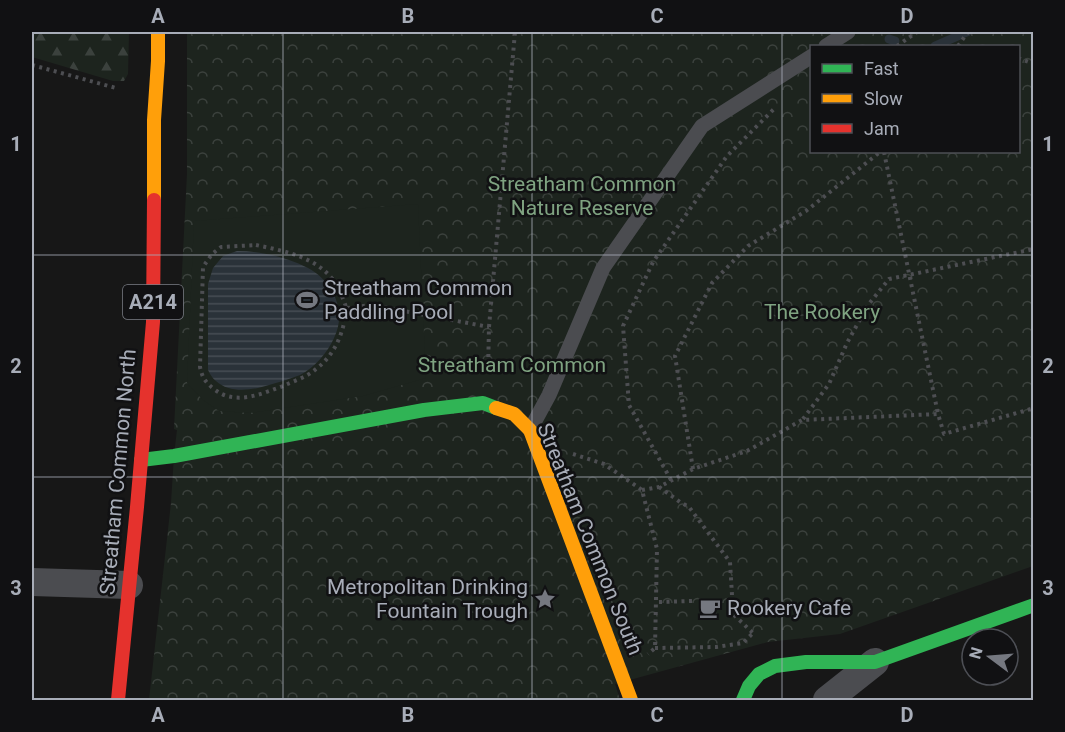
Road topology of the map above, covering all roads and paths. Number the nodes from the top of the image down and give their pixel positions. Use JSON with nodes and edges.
{"nodes":[{"id":1,"x":158,"y":32,"type":"edge"},
{"id":2,"x":515,"y":32,"type":"edge"},
{"id":3,"x":849,"y":32,"type":"edge"},
{"id":4,"x":917,"y":32,"type":"edge"},
{"id":5,"x":968,"y":32,"type":"edge"},
{"id":6,"x":828,"y":45,"type":"edge"},
{"id":7,"x":898,"y":45,"type":"edge"},
{"id":8,"x":960,"y":45,"type":"edge"},
{"id":9,"x":810,"y":57,"type":"edge"},
{"id":10,"x":32,"y":65,"type":"edge"},
{"id":11,"x":796,"y":66,"type":"junction"},
{"id":12,"x":116,"y":88,"type":"dead end"},
{"id":13,"x":881,"y":153,"type":"edge"},
{"id":14,"x":882,"y":153,"type":"edge"},
{"id":15,"x":1034,"y":249,"type":"edge"},
{"id":16,"x":909,"y":274,"type":"junction"},
{"id":17,"x":347,"y":308,"type":"junction"},
{"id":18,"x":489,"y":327,"type":"junction"},
{"id":19,"x":483,"y":403,"type":"junction"},
{"id":20,"x":1034,"y":408,"type":"edge"},
{"id":21,"x":938,"y":414,"type":"junction"},
{"id":22,"x":802,"y":420,"type":"junction"},
{"id":23,"x":530,"y":430,"type":"junction"},
{"id":24,"x":570,"y":453,"type":"dead end"},
{"id":25,"x":141,"y":460,"type":"junction"},
{"id":26,"x":693,"y":469,"type":"junction"},
{"id":27,"x":671,"y":480,"type":"junction"},
{"id":28,"x":659,"y":486,"type":"junction"},
{"id":29,"x":642,"y":490,"type":"junction"},
{"id":30,"x":32,"y":582,"type":"edge"},
{"id":31,"x":129,"y":585,"type":"junction"},
{"id":32,"x":732,"y":595,"type":"dead end"},
{"id":33,"x":693,"y":601,"type":"dead end"},
{"id":34,"x":658,"y":602,"type":"dead end"},
{"id":35,"x":1034,"y":605,"type":"edge"},
{"id":36,"x":734,"y":615,"type":"dead end"},
{"id":37,"x":753,"y":633,"type":"junction"},
{"id":38,"x":758,"y":638,"type":"dead end"},
{"id":39,"x":655,"y":648,"type":"junction"},
{"id":40,"x":644,"y":657,"type":"dead end"},
{"id":41,"x":875,"y":662,"type":"junction"},
{"id":42,"x":118,"y":700,"type":"edge"},
{"id":43,"x":631,"y":700,"type":"edge"},
{"id":44,"x":743,"y":700,"type":"edge"},
{"id":45,"x":827,"y":700,"type":"edge"}],
"edges":[{"from":1,"to":25,"type":"street","name":"Streatham Common North","number":"A214"},
{"from":2,"to":18,"type":"path"},
{"from":3,"to":6,"type":"lane"},
{"from":4,"to":7,"type":"path"},
{"from":5,"to":8,"type":"path"},
{"from":9,"to":11,"type":"lane"},
{"from":10,"to":12,"type":"path"},
{"from":11,"to":23,"type":"lane"},
{"from":11,"to":27,"type":"path"},
{"from":13,"to":26,"type":"path"},
{"from":14,"to":16,"type":"path"},
{"from":15,"to":16,"type":"path"},
{"from":16,"to":21,"type":"path"},
{"from":16,"to":22,"type":"path"},
{"from":17,"to":17,"type":"path"},
{"from":17,"to":18,"type":"path"},
{"from":18,"to":19,"type":"path"},
{"from":19,"to":23,"type":"street","name":"Streatham Common South"},
{"from":19,"to":25,"type":"street","name":"Streatham Common South"},
{"from":20,"to":21,"type":"path"},
{"from":21,"to":22,"type":"path"},
{"from":22,"to":26,"type":"path"},
{"from":23,"to":43,"type":"street","name":"Streatham Common South"},
{"from":24,"to":29,"type":"path"},
{"from":25,"to":31,"type":"street","name":"Streatham Common North","number":"A214"},
{"from":26,"to":27,"type":"path"},
{"from":27,"to":28,"type":"path"},
{"from":28,"to":29,"type":"path"},
{"from":28,"to":32,"type":"path"},
{"from":29,"to":39,"type":"path"},
{"from":30,"to":31,"type":"street"},
{"from":31,"to":42,"type":"street","name":"Streatham Common North","number":"A214"},
{"from":33,"to":34,"type":"path"},
{"from":35,"to":41,"type":"street"},
{"from":36,"to":37,"type":"path"},
{"from":37,"to":38,"type":"path"},
{"from":37,"to":39,"type":"path"},
{"from":39,"to":40,"type":"path"},
{"from":41,"to":44,"type":"street"},
{"from":41,"to":45,"type":"street"}]}
